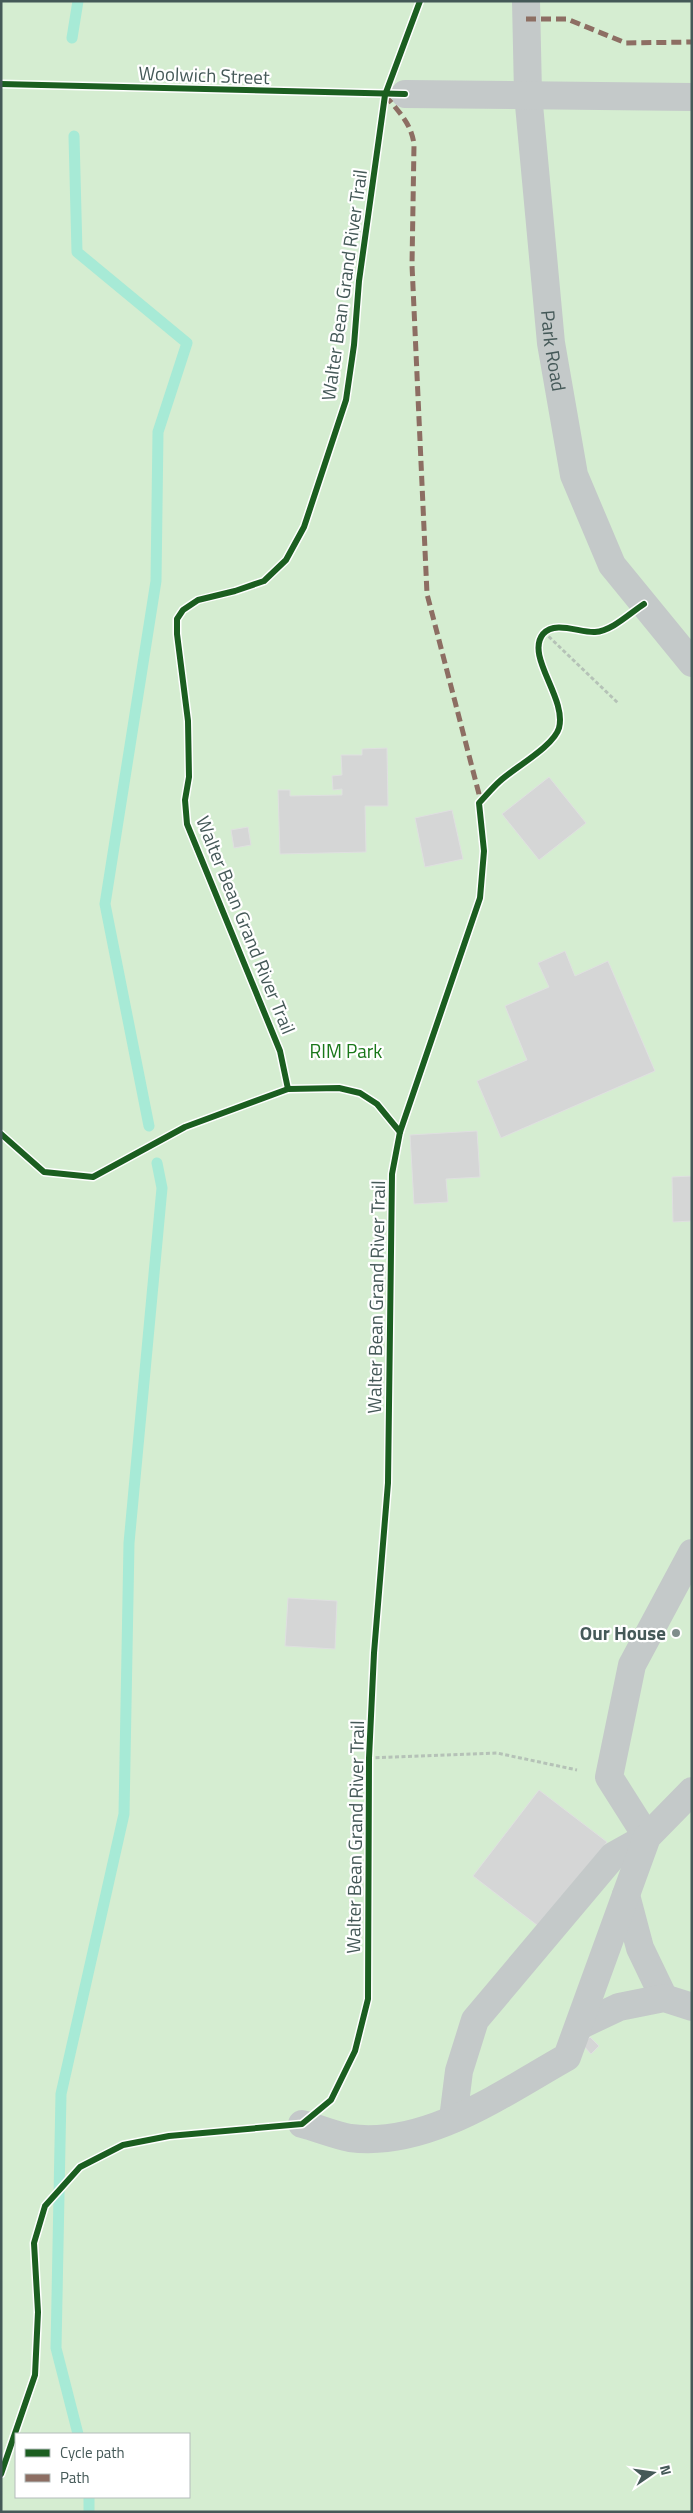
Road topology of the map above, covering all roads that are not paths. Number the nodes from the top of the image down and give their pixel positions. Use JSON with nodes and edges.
{"nodes":[{"id":1,"x":526,"y":1,"type":"edge"},
{"id":2,"x":405,"y":94,"type":"dead end"},
{"id":3,"x":528,"y":94,"type":"junction"},
{"id":4,"x":692,"y":97,"type":"edge"},
{"id":5,"x":692,"y":663,"type":"edge"},
{"id":6,"x":692,"y":1553,"type":"edge"},
{"id":7,"x":692,"y":1791,"type":"edge"},
{"id":8,"x":647,"y":1837,"type":"junction"},
{"id":9,"x":626,"y":1895,"type":"junction"},
{"id":10,"x":664,"y":1998,"type":"junction"},
{"id":11,"x":692,"y":2007,"type":"edge"},
{"id":12,"x":579,"y":2026,"type":"junction"},
{"id":13,"x":453,"y":2119,"type":"junction"},
{"id":14,"x":302,"y":2124,"type":"dead end"}],
"edges":[{"from":1,"to":3,"type":"street","name":"Park Road"},
{"from":2,"to":3,"type":"street"},
{"from":3,"to":4,"type":"street"},
{"from":3,"to":5,"type":"street","name":"Park Road"},
{"from":6,"to":8,"type":"street"},
{"from":7,"to":8,"type":"street"},
{"from":8,"to":9,"type":"street"},
{"from":8,"to":13,"type":"street"},
{"from":9,"to":10,"type":"street"},
{"from":9,"to":12,"type":"street"},
{"from":10,"to":11,"type":"street"},
{"from":10,"to":12,"type":"street"},
{"from":12,"to":13,"type":"street"},
{"from":13,"to":14,"type":"street"}]}
